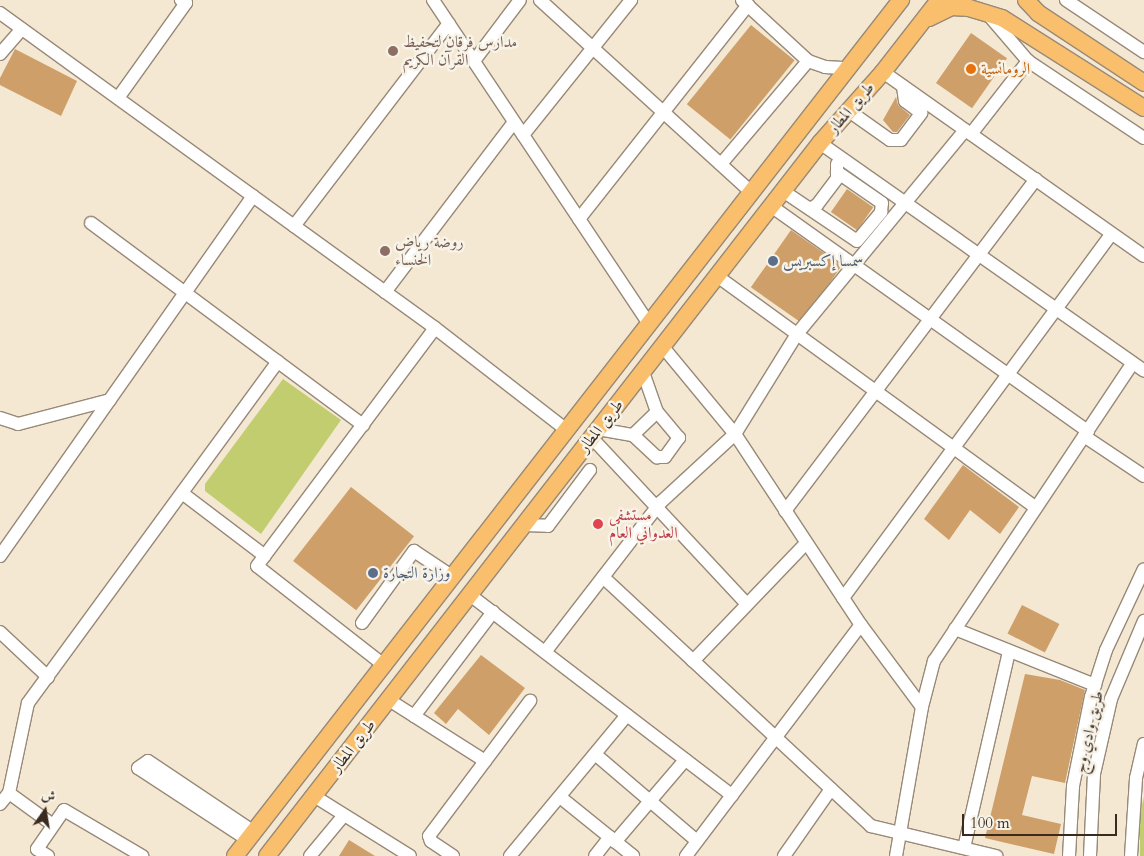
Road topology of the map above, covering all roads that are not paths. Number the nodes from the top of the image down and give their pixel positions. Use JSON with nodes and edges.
{"nodes":[{"id":1,"x":181,"y":0,"type":"edge"},
{"id":2,"x":433,"y":0,"type":"edge"},
{"id":3,"x":520,"y":0,"type":"edge"},
{"id":4,"x":540,"y":0,"type":"edge"},
{"id":5,"x":631,"y":0,"type":"edge"},
{"id":6,"x":901,"y":0,"type":"edge"},
{"id":7,"x":939,"y":0,"type":"edge"},
{"id":8,"x":1026,"y":0,"type":"edge"},
{"id":9,"x":1066,"y":0,"type":"edge"},
{"id":10,"x":745,"y":3,"type":"edge"},
{"id":11,"x":1080,"y":4,"type":"edge"},
{"id":12,"x":986,"y":12,"type":"junction"},
{"id":13,"x":0,"y":13,"type":"edge"},
{"id":14,"x":449,"y":23,"type":"junction"},
{"id":15,"x":919,"y":26,"type":"junction"},
{"id":16,"x":22,"y":29,"type":"junction"},
{"id":17,"x":592,"y":50,"type":"junction"},
{"id":18,"x":1144,"y":52,"type":"edge"},
{"id":19,"x":0,"y":54,"type":"edge"},
{"id":20,"x":808,"y":61,"type":"junction"},
{"id":21,"x":1028,"y":61,"type":"junction"},
{"id":22,"x":474,"y":62,"type":"junction"},
{"id":23,"x":848,"y":68,"type":"junction"},
{"id":24,"x":883,"y":72,"type":"junction"},
{"id":25,"x":1144,"y":83,"type":"edge"},
{"id":26,"x":902,"y":86,"type":"junction"},
{"id":27,"x":118,"y":98,"type":"junction"},
{"id":28,"x":1144,"y":108,"type":"edge"},
{"id":29,"x":849,"y":111,"type":"junction"},
{"id":30,"x":662,"y":112,"type":"junction"},
{"id":31,"x":514,"y":122,"type":"junction"},
{"id":32,"x":968,"y":132,"type":"junction"},
{"id":33,"x":523,"y":135,"type":"junction"},
{"id":34,"x":1144,"y":138,"type":"edge"},
{"id":35,"x":820,"y":143,"type":"junction"},
{"id":36,"x":836,"y":156,"type":"junction"},
{"id":37,"x":720,"y":164,"type":"junction"},
{"id":38,"x":837,"y":172,"type":"junction"},
{"id":39,"x":1036,"y":178,"type":"junction"},
{"id":40,"x":783,"y":191,"type":"junction"},
{"id":41,"x":751,"y":192,"type":"junction"},
{"id":42,"x":253,"y":196,"type":"junction"},
{"id":43,"x":905,"y":203,"type":"junction"},
{"id":44,"x":771,"y":206,"type":"junction"},
{"id":45,"x":810,"y":209,"type":"junction"},
{"id":46,"x":579,"y":219,"type":"junction"},
{"id":47,"x":91,"y":223,"type":"dead end"},
{"id":48,"x":294,"y":226,"type":"junction"},
{"id":49,"x":1111,"y":234,"type":"junction"},
{"id":50,"x":978,"y":255,"type":"junction"},
{"id":51,"x":1144,"y":256,"type":"edge"},
{"id":52,"x":854,"y":265,"type":"junction"},
{"id":53,"x":717,"y":276,"type":"junction"},
{"id":54,"x":185,"y":292,"type":"junction"},
{"id":55,"x":385,"y":292,"type":"junction"},
{"id":56,"x":1055,"y":309,"type":"junction"},
{"id":57,"x":930,"y":319,"type":"junction"},
{"id":58,"x":649,"y":324,"type":"junction"},
{"id":59,"x":435,"y":328,"type":"junction"},
{"id":60,"x":797,"y":334,"type":"junction"},
{"id":61,"x":663,"y":346,"type":"junction"},
{"id":62,"x":278,"y":362,"type":"junction"},
{"id":63,"x":1133,"y":363,"type":"junction"},
{"id":64,"x":1144,"y":371,"type":"edge"},
{"id":65,"x":643,"y":372,"type":"junction"},
{"id":66,"x":1007,"y":374,"type":"junction"},
{"id":67,"x":875,"y":391,"type":"junction"},
{"id":68,"x":110,"y":400,"type":"junction"},
{"id":69,"x":657,"y":412,"type":"junction"},
{"id":70,"x":0,"y":418,"type":"edge"},
{"id":71,"x":363,"y":425,"type":"junction"},
{"id":72,"x":565,"y":429,"type":"junction"},
{"id":73,"x":1086,"y":433,"type":"junction"},
{"id":74,"x":595,"y":434,"type":"junction"},
{"id":75,"x":734,"y":434,"type":"junction"},
{"id":76,"x":633,"y":435,"type":"junction"},
{"id":77,"x":953,"y":448,"type":"junction"},
{"id":78,"x":590,"y":470,"type":"dead end"},
{"id":79,"x":1144,"y":476,"type":"edge"},
{"id":80,"x":182,"y":493,"type":"junction"},
{"id":81,"x":657,"y":507,"type":"junction"},
{"id":82,"x":1036,"y":508,"type":"junction"},
{"id":83,"x":785,"y":510,"type":"junction"},
{"id":84,"x":524,"y":525,"type":"junction"},
{"id":85,"x":806,"y":543,"type":"junction"},
{"id":86,"x":0,"y":556,"type":"edge"},
{"id":87,"x":265,"y":556,"type":"junction"},
{"id":88,"x":1144,"y":569,"type":"edge"},
{"id":89,"x":453,"y":577,"type":"junction"},
{"id":90,"x":603,"y":577,"type":"junction"},
{"id":91,"x":470,"y":595,"type":"junction"},
{"id":92,"x":842,"y":598,"type":"junction"},
{"id":93,"x":747,"y":604,"type":"junction"},
{"id":94,"x":493,"y":612,"type":"junction"},
{"id":95,"x":1144,"y":621,"type":"edge"},
{"id":96,"x":362,"y":623,"type":"dead end"},
{"id":97,"x":861,"y":626,"type":"junction"},
{"id":98,"x":955,"y":629,"type":"junction"},
{"id":99,"x":0,"y":632,"type":"edge"},
{"id":100,"x":1009,"y":651,"type":"junction"},
{"id":101,"x":545,"y":652,"type":"junction"},
{"id":102,"x":693,"y":661,"type":"junction"},
{"id":103,"x":384,"y":666,"type":"junction"},
{"id":104,"x":48,"y":677,"type":"junction"},
{"id":105,"x":1095,"y":685,"type":"junction"},
{"id":106,"x":389,"y":700,"type":"junction"},
{"id":107,"x":530,"y":701,"type":"dead end"},
{"id":108,"x":922,"y":707,"type":"junction"},
{"id":109,"x":628,"y":715,"type":"junction"},
{"id":110,"x":414,"y":716,"type":"junction"},
{"id":111,"x":776,"y":738,"type":"junction"},
{"id":112,"x":1144,"y":744,"type":"edge"},
{"id":113,"x":595,"y":754,"type":"junction"},
{"id":114,"x":685,"y":760,"type":"junction"},
{"id":115,"x":485,"y":761,"type":"junction"},
{"id":116,"x":170,"y":783,"type":"dead end"},
{"id":117,"x":831,"y":789,"type":"junction"},
{"id":118,"x":9,"y":794,"type":"junction"},
{"id":119,"x":314,"y":796,"type":"junction"},
{"id":120,"x":560,"y":796,"type":"junction"},
{"id":121,"x":732,"y":796,"type":"junction"},
{"id":122,"x":649,"y":802,"type":"junction"},
{"id":123,"x":0,"y":804,"type":"edge"},
{"id":124,"x":344,"y":815,"type":"junction"},
{"id":125,"x":53,"y":825,"type":"junction"},
{"id":126,"x":900,"y":834,"type":"junction"},
{"id":127,"x":251,"y":836,"type":"junction"},
{"id":128,"x":613,"y":840,"type":"junction"},
{"id":129,"x":697,"y":842,"type":"junction"},
{"id":130,"x":1090,"y":842,"type":"junction"},
{"id":131,"x":964,"y":848,"type":"junction"},
{"id":132,"x":48,"y":856,"type":"edge"},
{"id":133,"x":142,"y":856,"type":"edge"},
{"id":134,"x":235,"y":856,"type":"edge"},
{"id":135,"x":267,"y":856,"type":"edge"},
{"id":136,"x":310,"y":856,"type":"edge"},
{"id":137,"x":410,"y":856,"type":"edge"},
{"id":138,"x":453,"y":856,"type":"edge"},
{"id":139,"x":510,"y":856,"type":"edge"},
{"id":140,"x":595,"y":856,"type":"edge"},
{"id":141,"x":633,"y":856,"type":"edge"},
{"id":142,"x":686,"y":856,"type":"edge"},
{"id":143,"x":784,"y":856,"type":"edge"},
{"id":144,"x":896,"y":856,"type":"edge"},
{"id":145,"x":996,"y":856,"type":"edge"},
{"id":146,"x":1069,"y":856,"type":"edge"},
{"id":147,"x":1075,"y":856,"type":"edge"},
{"id":148,"x":1090,"y":856,"type":"edge"},
{"id":149,"x":1131,"y":856,"type":"edge"}],
"edges":[{"from":1,"to":27,"type":"street"},
{"from":2,"to":14,"type":"street"},
{"from":3,"to":22,"type":"street"},
{"from":4,"to":17,"type":"street"},
{"from":5,"to":17,"type":"street"},
{"from":6,"to":23,"type":"main road","name":"طريق المطار"},
{"from":7,"to":15,"type":"main road","name":"طريق المطار"},
{"from":8,"to":25,"type":"main road"},
{"from":9,"to":11,"type":"street"},
{"from":10,"to":20,"type":"street"},
{"from":10,"to":30,"type":"street"},
{"from":11,"to":18,"type":"street"},
{"from":12,"to":15,"type":"main road"},
{"from":12,"to":21,"type":"street"},
{"from":12,"to":28,"type":"main road"},
{"from":13,"to":16,"type":"street"},
{"from":14,"to":22,"type":"street"},
{"from":14,"to":48,"type":"street"},
{"from":15,"to":24,"type":"main road","name":"طريق المطار"},
{"from":16,"to":19,"type":"street"},
{"from":16,"to":27,"type":"street"},
{"from":17,"to":30,"type":"street"},
{"from":17,"to":33,"type":"street"},
{"from":20,"to":23,"type":"street"},
{"from":20,"to":37,"type":"street"},
{"from":21,"to":32,"type":"street"},
{"from":21,"to":34,"type":"street"},
{"from":22,"to":31,"type":"street"},
{"from":23,"to":41,"type":"main road","name":"طريق المطار"},
{"from":24,"to":26,"type":"street"},
{"from":24,"to":29,"type":"main road","name":"طريق المطار"},
{"from":26,"to":29,"type":"street"},
{"from":26,"to":32,"type":"street"},
{"from":27,"to":42,"type":"street"},
{"from":29,"to":35,"type":"main road","name":"طريق المطار"},
{"from":30,"to":37,"type":"street"},
{"from":30,"to":46,"type":"street"},
{"from":31,"to":33,"type":"street"},
{"from":31,"to":55,"type":"street"},
{"from":32,"to":39,"type":"street"},
{"from":32,"to":43,"type":"street"},
{"from":33,"to":46,"type":"street"},
{"from":35,"to":36,"type":"street"},
{"from":35,"to":40,"type":"main road","name":"طريق المطار"},
{"from":36,"to":38,"type":"street"},
{"from":36,"to":43,"type":"street"},
{"from":37,"to":41,"type":"street"},
{"from":38,"to":45,"type":"street"},
{"from":38,"to":45,"type":"street"},
{"from":39,"to":49,"type":"street"},
{"from":39,"to":50,"type":"street"},
{"from":40,"to":44,"type":"main road","name":"طريق المطار"},
{"from":40,"to":45,"type":"street"},
{"from":41,"to":58,"type":"main road","name":"طريق المطار"},
{"from":42,"to":48,"type":"street"},
{"from":42,"to":54,"type":"street"},
{"from":43,"to":50,"type":"street"},
{"from":43,"to":52,"type":"street"},
{"from":44,"to":52,"type":"street"},
{"from":44,"to":53,"type":"main road","name":"طريق المطار"},
{"from":46,"to":58,"type":"street"},
{"from":47,"to":54,"type":"street"},
{"from":48,"to":55,"type":"street"},
{"from":49,"to":51,"type":"street"},
{"from":49,"to":56,"type":"street"},
{"from":50,"to":56,"type":"street"},
{"from":50,"to":57,"type":"street"},
{"from":52,"to":57,"type":"street"},
{"from":52,"to":60,"type":"street"},
{"from":53,"to":60,"type":"street"},
{"from":53,"to":61,"type":"main road","name":"طريق المطار"},
{"from":54,"to":62,"type":"street"},
{"from":54,"to":68,"type":"street"},
{"from":55,"to":59,"type":"street"},
{"from":56,"to":63,"type":"street"},
{"from":56,"to":66,"type":"street"},
{"from":57,"to":66,"type":"street"},
{"from":57,"to":67,"type":"street"},
{"from":58,"to":72,"type":"main road","name":"طريق المطار"},
{"from":59,"to":71,"type":"street"},
{"from":59,"to":72,"type":"street"},
{"from":60,"to":67,"type":"street"},
{"from":60,"to":75,"type":"street"},
{"from":61,"to":65,"type":"main road","name":"طريق المطار"},
{"from":61,"to":75,"type":"street"},
{"from":62,"to":71,"type":"street"},
{"from":62,"to":80,"type":"street"},
{"from":63,"to":64,"type":"street"},
{"from":63,"to":73,"type":"street"},
{"from":65,"to":69,"type":"street"},
{"from":65,"to":74,"type":"main road","name":"طريق المطار"},
{"from":66,"to":73,"type":"street"},
{"from":66,"to":77,"type":"street"},
{"from":67,"to":77,"type":"street"},
{"from":67,"to":83,"type":"street"},
{"from":68,"to":70,"type":"street"},
{"from":68,"to":86,"type":"street"},
{"from":69,"to":76,"type":"street"},
{"from":69,"to":76,"type":"street"},
{"from":71,"to":87,"type":"street"},
{"from":72,"to":89,"type":"main road","name":"طريق المطار"},
{"from":73,"to":79,"type":"street"},
{"from":73,"to":82,"type":"street"},
{"from":74,"to":76,"type":"street"},
{"from":74,"to":81,"type":"street"},
{"from":74,"to":84,"type":"main road","name":"طريق المطار"},
{"from":75,"to":81,"type":"street"},
{"from":75,"to":83,"type":"street"},
{"from":77,"to":82,"type":"street"},
{"from":77,"to":92,"type":"street"},
{"from":78,"to":84,"type":"street"},
{"from":80,"to":87,"type":"street"},
{"from":80,"to":104,"type":"street"},
{"from":81,"to":90,"type":"street"},
{"from":81,"to":93,"type":"street"},
{"from":82,"to":98,"type":"street"},
{"from":83,"to":85,"type":"street"},
{"from":84,"to":91,"type":"main road","name":"طريق المطار"},
{"from":85,"to":92,"type":"street"},
{"from":85,"to":93,"type":"street"},
{"from":87,"to":103,"type":"street"},
{"from":88,"to":105,"type":"street"},
{"from":89,"to":96,"type":"street"},
{"from":89,"to":103,"type":"main road","name":"طريق المطار"},
{"from":90,"to":101,"type":"street"},
{"from":90,"to":102,"type":"street"},
{"from":91,"to":94,"type":"street"},
{"from":91,"to":106,"type":"main road","name":"طريق المطار"},
{"from":92,"to":97,"type":"street"},
{"from":93,"to":102,"type":"street"},
{"from":94,"to":101,"type":"street"},
{"from":94,"to":110,"type":"street"},
{"from":95,"to":130,"type":"street","name":"طريق وادي وج"},
{"from":97,"to":108,"type":"street"},
{"from":97,"to":111,"type":"street"},
{"from":98,"to":100,"type":"street"},
{"from":98,"to":108,"type":"street"},
{"from":99,"to":104,"type":"street"},
{"from":100,"to":105,"type":"street"},
{"from":100,"to":131,"type":"street"},
{"from":101,"to":109,"type":"street"},
{"from":102,"to":111,"type":"street"},
{"from":103,"to":127,"type":"main road","name":"طريق المطار"},
{"from":104,"to":118,"type":"street"},
{"from":105,"to":146,"type":"street"},
{"from":106,"to":110,"type":"street"},
{"from":106,"to":119,"type":"main road","name":"طريق المطار"},
{"from":107,"to":115,"type":"street"},
{"from":108,"to":126,"type":"street"},
{"from":109,"to":113,"type":"street"},
{"from":109,"to":114,"type":"street"},
{"from":110,"to":115,"type":"street"},
{"from":111,"to":117,"type":"street"},
{"from":111,"to":121,"type":"street"},
{"from":112,"to":149,"type":"street"},
{"from":113,"to":120,"type":"street"},
{"from":113,"to":122,"type":"street"},
{"from":114,"to":121,"type":"street"},
{"from":114,"to":122,"type":"street"},
{"from":115,"to":138,"type":"street"},
{"from":116,"to":127,"type":"street"},
{"from":117,"to":126,"type":"street"},
{"from":117,"to":143,"type":"street"},
{"from":118,"to":123,"type":"street"},
{"from":118,"to":125,"type":"street"},
{"from":119,"to":124,"type":"street"},
{"from":119,"to":135,"type":"main road","name":"طريق المطار"},
{"from":120,"to":128,"type":"street"},
{"from":120,"to":139,"type":"street"},
{"from":121,"to":129,"type":"street"},
{"from":122,"to":128,"type":"street"},
{"from":122,"to":129,"type":"street"},
{"from":124,"to":136,"type":"street"},
{"from":124,"to":137,"type":"street"},
{"from":125,"to":132,"type":"street"},
{"from":125,"to":133,"type":"street"},
{"from":126,"to":131,"type":"street"},
{"from":126,"to":144,"type":"street"},
{"from":127,"to":134,"type":"main road","name":"طريق المطار"},
{"from":128,"to":140,"type":"street"},
{"from":128,"to":141,"type":"street"},
{"from":129,"to":142,"type":"street"},
{"from":130,"to":147,"type":"street"},
{"from":130,"to":148,"type":"street","name":"طريق وادي وج"},
{"from":131,"to":145,"type":"street"}]}
